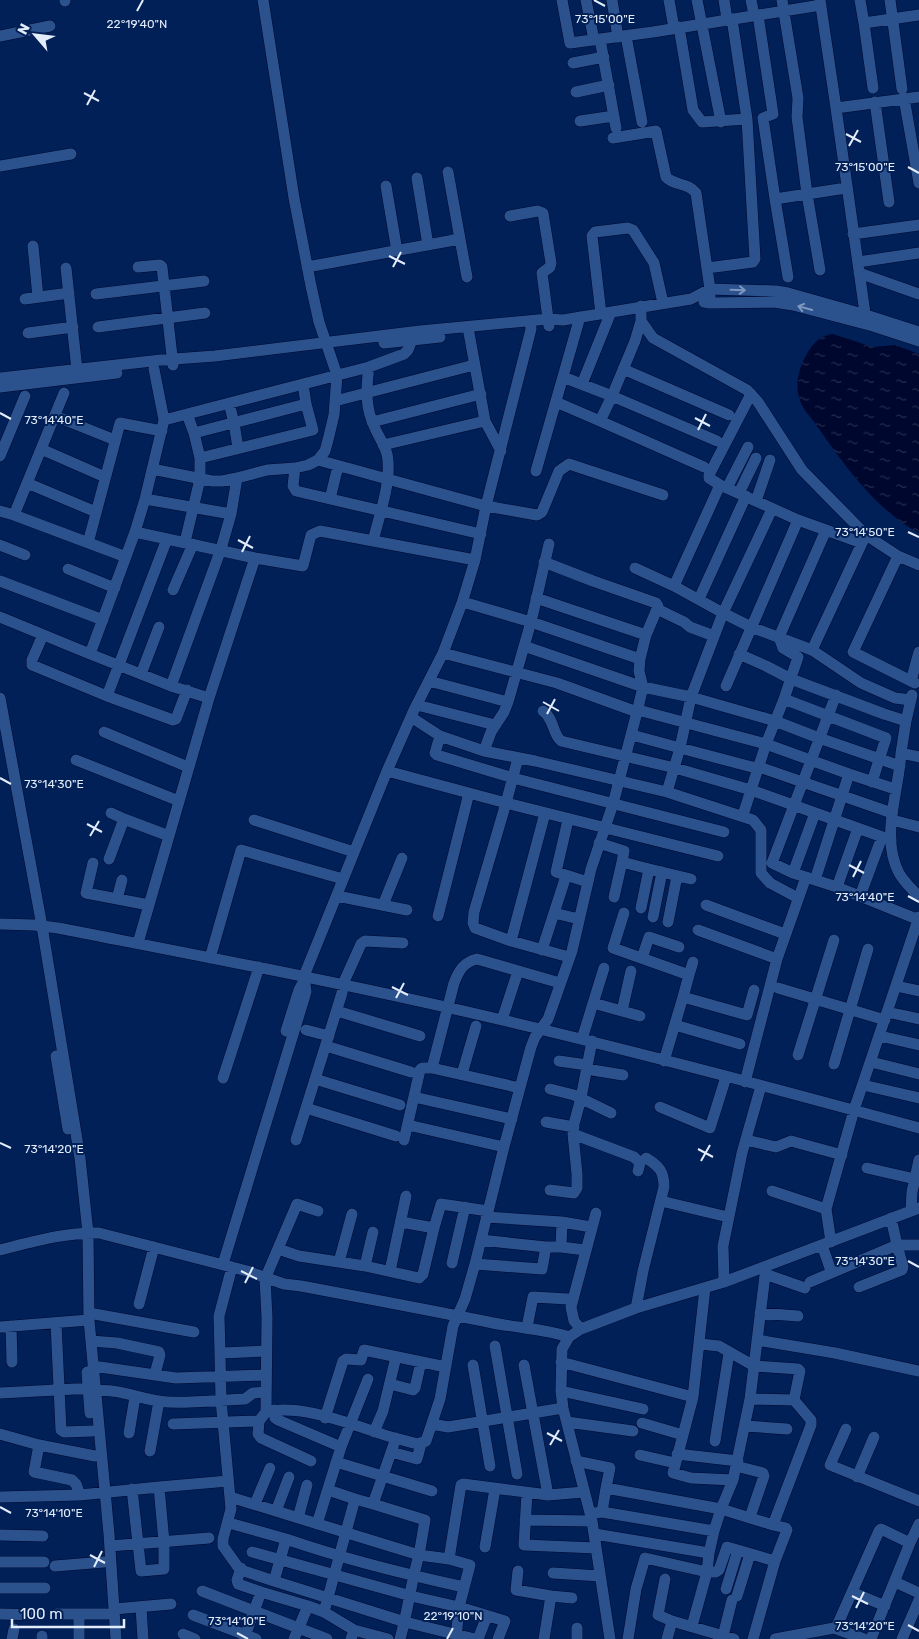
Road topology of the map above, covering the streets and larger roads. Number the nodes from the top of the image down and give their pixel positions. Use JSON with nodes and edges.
{"nodes":[{"id":1,"x":263,"y":0,"type":"edge"},
{"id":2,"x":562,"y":0,"type":"edge"},
{"id":3,"x":586,"y":0,"type":"edge"},
{"id":4,"x":612,"y":0,"type":"edge"},
{"id":5,"x":669,"y":0,"type":"edge"},
{"id":6,"x":698,"y":0,"type":"edge"},
{"id":7,"x":724,"y":0,"type":"edge"},
{"id":8,"x":751,"y":0,"type":"edge"},
{"id":9,"x":860,"y":0,"type":"edge"},
{"id":10,"x":890,"y":0,"type":"edge"},
{"id":11,"x":821,"y":2,"type":"edge"},
{"id":12,"x":783,"y":5,"type":"edge"},
{"id":13,"x":756,"y":15,"type":"junction"},
{"id":14,"x":919,"y":15,"type":"edge"},
{"id":15,"x":892,"y":18,"type":"junction"},
{"id":16,"x":730,"y":19,"type":"junction"},
{"id":17,"x":702,"y":23,"type":"junction"},
{"id":18,"x":864,"y":23,"type":"junction"},
{"id":19,"x":50,"y":26,"type":"dead end"},
{"id":20,"x":676,"y":28,"type":"junction"},
{"id":21,"x":0,"y":36,"type":"edge"},
{"id":22,"x":622,"y":36,"type":"junction"},
{"id":23,"x":597,"y":40,"type":"junction"},
{"id":24,"x":604,"y":57,"type":"junction"},
{"id":25,"x":573,"y":63,"type":"dead end"},
{"id":26,"x":609,"y":85,"type":"junction"},
{"id":27,"x":873,"y":88,"type":"dead end"},
{"id":28,"x":576,"y":92,"type":"dead end"},
{"id":29,"x":903,"y":94,"type":"junction"},
{"id":30,"x":919,"y":97,"type":"edge"},
{"id":31,"x":875,"y":102,"type":"junction"},
{"id":32,"x":836,"y":108,"type":"junction"},
{"id":33,"x":747,"y":119,"type":"junction"},
{"id":34,"x":580,"y":121,"type":"dead end"},
{"id":35,"x":642,"y":122,"type":"dead end"},
{"id":36,"x":721,"y":122,"type":"junction"},
{"id":37,"x":615,"y":127,"type":"junction"},
{"id":38,"x":915,"y":135,"type":"edge"},
{"id":39,"x":71,"y":154,"type":"dead end"},
{"id":40,"x":0,"y":166,"type":"edge"},
{"id":41,"x":448,"y":172,"type":"dead end"},
{"id":42,"x":418,"y":178,"type":"dead end"},
{"id":43,"x":919,"y":183,"type":"edge"},
{"id":44,"x":386,"y":186,"type":"dead end"},
{"id":45,"x":846,"y":188,"type":"junction"},
{"id":46,"x":806,"y":194,"type":"junction"},
{"id":47,"x":775,"y":199,"type":"junction"},
{"id":48,"x":889,"y":202,"type":"dead end"},
{"id":49,"x":510,"y":216,"type":"dead end"},
{"id":50,"x":919,"y":225,"type":"edge"},
{"id":51,"x":853,"y":234,"type":"junction"},
{"id":52,"x":460,"y":239,"type":"junction"},
{"id":53,"x":428,"y":245,"type":"junction"},
{"id":54,"x":33,"y":246,"type":"dead end"},
{"id":55,"x":397,"y":251,"type":"junction"},
{"id":56,"x":919,"y":253,"type":"edge"},
{"id":57,"x":138,"y":267,"type":"dead end"},
{"id":58,"x":307,"y":267,"type":"junction"},
{"id":59,"x":66,"y":268,"type":"dead end"},
{"id":60,"x":707,"y":268,"type":"junction"},
{"id":61,"x":858,"y":268,"type":"junction"},
{"id":62,"x":820,"y":270,"type":"dead end"},
{"id":63,"x":467,"y":277,"type":"dead end"},
{"id":64,"x":788,"y":277,"type":"dead end"},
{"id":65,"x":204,"y":281,"type":"dead end"},
{"id":66,"x":164,"y":286,"type":"junction"},
{"id":67,"x":710,"y":289,"type":"junction"},
{"id":68,"x":69,"y":293,"type":"junction"},
{"id":69,"x":96,"y":294,"type":"dead end"},
{"id":70,"x":919,"y":294,"type":"edge"},
{"id":71,"x":38,"y":297,"type":"junction"},
{"id":72,"x":25,"y":299,"type":"dead end"},
{"id":73,"x":692,"y":299,"type":"junction"},
{"id":74,"x":663,"y":303,"type":"junction"},
{"id":75,"x":710,"y":303,"type":"junction"},
{"id":76,"x":641,"y":306,"type":"junction"},
{"id":77,"x":205,"y":313,"type":"dead end"},
{"id":78,"x":606,"y":313,"type":"junction"},
{"id":79,"x":168,"y":317,"type":"junction"},
{"id":80,"x":580,"y":317,"type":"junction"},
{"id":81,"x":866,"y":319,"type":"junction"},
{"id":82,"x":641,"y":321,"type":"junction"},
{"id":83,"x":549,"y":323,"type":"junction"},
{"id":84,"x":530,"y":325,"type":"junction"},
{"id":85,"x":73,"y":327,"type":"junction"},
{"id":86,"x":98,"y":327,"type":"dead end"},
{"id":87,"x":919,"y":332,"type":"edge"},
{"id":88,"x":28,"y":333,"type":"dead end"},
{"id":89,"x":469,"y":333,"type":"junction"},
{"id":90,"x":412,"y":340,"type":"junction"},
{"id":91,"x":919,"y":341,"type":"edge"},
{"id":92,"x":327,"y":345,"type":"junction"},
{"id":93,"x":173,"y":363,"type":"junction"},
{"id":94,"x":474,"y":365,"type":"junction"},
{"id":95,"x":369,"y":368,"type":"junction"},
{"id":96,"x":154,"y":369,"type":"junction"},
{"id":97,"x":623,"y":369,"type":"junction"},
{"id":98,"x":77,"y":370,"type":"junction"},
{"id":99,"x":337,"y":375,"type":"junction"},
{"id":100,"x":563,"y":376,"type":"junction"},
{"id":101,"x":0,"y":378,"type":"edge"},
{"id":102,"x":304,"y":384,"type":"junction"},
{"id":103,"x":582,"y":384,"type":"junction"},
{"id":104,"x":0,"y":387,"type":"edge"},
{"id":105,"x":64,"y":393,"type":"dead end"},
{"id":106,"x":366,"y":394,"type":"junction"},
{"id":107,"x":480,"y":394,"type":"junction"},
{"id":108,"x":751,"y":394,"type":"junction"},
{"id":109,"x":25,"y":396,"type":"dead end"},
{"id":110,"x":612,"y":396,"type":"junction"},
{"id":111,"x":335,"y":401,"type":"junction"},
{"id":112,"x":556,"y":402,"type":"junction"},
{"id":113,"x":229,"y":403,"type":"junction"},
{"id":114,"x":306,"y":404,"type":"junction"},
{"id":115,"x":187,"y":414,"type":"junction"},
{"id":116,"x":729,"y":415,"type":"dead end"},
{"id":117,"x":55,"y":416,"type":"junction"},
{"id":118,"x":164,"y":420,"type":"junction"},
{"id":119,"x":485,"y":421,"type":"junction"},
{"id":120,"x":600,"y":421,"type":"junction"},
{"id":121,"x":372,"y":422,"type":"junction"},
{"id":122,"x":234,"y":423,"type":"junction"},
{"id":123,"x":332,"y":426,"type":"junction"},
{"id":124,"x":312,"y":430,"type":"junction"},
{"id":125,"x":162,"y":432,"type":"junction"},
{"id":126,"x":194,"y":433,"type":"junction"},
{"id":127,"x":115,"y":440,"type":"junction"},
{"id":128,"x":717,"y":441,"type":"dead end"},
{"id":129,"x":383,"y":445,"type":"junction"},
{"id":130,"x":748,"y":447,"type":"dead end"},
{"id":131,"x":238,"y":448,"type":"junction"},
{"id":132,"x":41,"y":449,"type":"junction"},
{"id":133,"x":500,"y":451,"type":"junction"},
{"id":134,"x":0,"y":456,"type":"edge"},
{"id":135,"x":200,"y":458,"type":"junction"},
{"id":136,"x":756,"y":458,"type":"dead end"},
{"id":137,"x":318,"y":460,"type":"junction"},
{"id":138,"x":770,"y":460,"type":"dead end"},
{"id":139,"x":338,"y":466,"type":"junction"},
{"id":140,"x":704,"y":467,"type":"dead end"},
{"id":141,"x":294,"y":468,"type":"junction"},
{"id":142,"x":152,"y":469,"type":"junction"},
{"id":143,"x":536,"y":471,"type":"dead end"},
{"id":144,"x":106,"y":477,"type":"junction"},
{"id":145,"x":237,"y":478,"type":"junction"},
{"id":146,"x":200,"y":479,"type":"junction"},
{"id":147,"x":387,"y":480,"type":"junction"},
{"id":148,"x":27,"y":483,"type":"junction"},
{"id":149,"x":723,"y":486,"type":"junction"},
{"id":150,"x":663,"y":495,"type":"dead end"},
{"id":151,"x":747,"y":497,"type":"junction"},
{"id":152,"x":145,"y":498,"type":"junction"},
{"id":153,"x":330,"y":499,"type":"junction"},
{"id":154,"x":486,"y":506,"type":"junction"},
{"id":155,"x":194,"y":508,"type":"junction"},
{"id":156,"x":772,"y":509,"type":"junction"},
{"id":157,"x":0,"y":511,"type":"edge"},
{"id":158,"x":380,"y":511,"type":"junction"},
{"id":159,"x":96,"y":512,"type":"junction"},
{"id":160,"x":230,"y":514,"type":"junction"},
{"id":161,"x":14,"y":515,"type":"junction"},
{"id":162,"x":798,"y":520,"type":"junction"},
{"id":163,"x":826,"y":530,"type":"junction"},
{"id":164,"x":135,"y":532,"type":"junction"},
{"id":165,"x":481,"y":534,"type":"junction"},
{"id":166,"x":167,"y":539,"type":"junction"},
{"id":167,"x":864,"y":539,"type":"junction"},
{"id":168,"x":373,"y":541,"type":"junction"},
{"id":169,"x":88,"y":543,"type":"junction"},
{"id":170,"x":189,"y":543,"type":"junction"},
{"id":171,"x":549,"y":544,"type":"dead end"},
{"id":172,"x":0,"y":545,"type":"edge"},
{"id":173,"x":221,"y":549,"type":"junction"},
{"id":174,"x":25,"y":555,"type":"dead end"},
{"id":175,"x":898,"y":556,"type":"junction"},
{"id":176,"x":126,"y":557,"type":"junction"},
{"id":177,"x":255,"y":558,"type":"junction"},
{"id":178,"x":475,"y":560,"type":"junction"},
{"id":179,"x":544,"y":562,"type":"junction"},
{"id":180,"x":919,"y":565,"type":"edge"},
{"id":181,"x":636,"y":568,"type":"dead end"},
{"id":182,"x":68,"y":569,"type":"dead end"},
{"id":183,"x":0,"y":581,"type":"edge"},
{"id":184,"x":674,"y":586,"type":"junction"},
{"id":185,"x":115,"y":588,"type":"junction"},
{"id":186,"x":173,"y":590,"type":"dead end"},
{"id":187,"x":536,"y":598,"type":"junction"},
{"id":188,"x":699,"y":600,"type":"junction"},
{"id":189,"x":462,"y":602,"type":"junction"},
{"id":190,"x":657,"y":609,"type":"junction"},
{"id":191,"x":723,"y":612,"type":"junction"},
{"id":192,"x":0,"y":617,"type":"edge"},
{"id":193,"x":103,"y":620,"type":"junction"},
{"id":194,"x":531,"y":622,"type":"junction"},
{"id":195,"x":751,"y":626,"type":"junction"},
{"id":196,"x":159,"y":627,"type":"dead end"},
{"id":197,"x":43,"y":635,"type":"junction"},
{"id":198,"x":646,"y":636,"type":"junction"},
{"id":199,"x":714,"y":636,"type":"junction"},
{"id":200,"x":779,"y":637,"type":"junction"},
{"id":201,"x":524,"y":646,"type":"junction"},
{"id":202,"x":812,"y":650,"type":"junction"},
{"id":203,"x":919,"y":652,"type":"edge"},
{"id":204,"x":443,"y":653,"type":"junction"},
{"id":205,"x":90,"y":654,"type":"junction"},
{"id":206,"x":739,"y":654,"type":"junction"},
{"id":207,"x":640,"y":659,"type":"junction"},
{"id":208,"x":118,"y":665,"type":"junction"},
{"id":209,"x":516,"y":672,"type":"junction"},
{"id":210,"x":141,"y":674,"type":"junction"},
{"id":211,"x":791,"y":679,"type":"junction"},
{"id":212,"x":429,"y":681,"type":"junction"},
{"id":213,"x":915,"y":683,"type":"edge"},
{"id":214,"x":171,"y":686,"type":"junction"},
{"id":215,"x":726,"y":686,"type":"dead end"},
{"id":216,"x":643,"y":687,"type":"junction"},
{"id":217,"x":187,"y":690,"type":"junction"},
{"id":218,"x":836,"y":695,"type":"junction"},
{"id":219,"x":107,"y":696,"type":"junction"},
{"id":220,"x":691,"y":697,"type":"junction"},
{"id":221,"x":0,"y":698,"type":"edge"},
{"id":222,"x":209,"y":698,"type":"junction"},
{"id":223,"x":784,"y":700,"type":"junction"},
{"id":224,"x":911,"y":700,"type":"junction"},
{"id":225,"x":508,"y":702,"type":"junction"},
{"id":226,"x":417,"y":705,"type":"junction"},
{"id":227,"x":543,"y":711,"type":"dead end"},
{"id":228,"x":638,"y":711,"type":"junction"},
{"id":229,"x":827,"y":716,"type":"junction"},
{"id":230,"x":411,"y":717,"type":"junction"},
{"id":231,"x":775,"y":721,"type":"junction"},
{"id":232,"x":906,"y":721,"type":"junction"},
{"id":233,"x":686,"y":722,"type":"junction"},
{"id":234,"x":495,"y":725,"type":"junction"},
{"id":235,"x":104,"y":732,"type":"dead end"},
{"id":236,"x":632,"y":735,"type":"junction"},
{"id":237,"x":440,"y":736,"type":"junction"},
{"id":238,"x":819,"y":738,"type":"junction"},
{"id":239,"x":0,"y":744,"type":"edge"},
{"id":240,"x":766,"y":744,"type":"junction"},
{"id":241,"x":680,"y":748,"type":"junction"},
{"id":242,"x":484,"y":751,"type":"junction"},
{"id":243,"x":901,"y":753,"type":"junction"},
{"id":244,"x":625,"y":756,"type":"junction"},
{"id":245,"x":919,"y":757,"type":"edge"},
{"id":246,"x":518,"y":758,"type":"junction"},
{"id":247,"x":879,"y":759,"type":"junction"},
{"id":248,"x":76,"y":760,"type":"dead end"},
{"id":249,"x":811,"y":760,"type":"junction"},
{"id":250,"x":900,"y":766,"type":"junction"},
{"id":251,"x":188,"y":767,"type":"junction"},
{"id":252,"x":759,"y":767,"type":"junction"},
{"id":253,"x":676,"y":768,"type":"junction"},
{"id":254,"x":387,"y":771,"type":"junction"},
{"id":255,"x":849,"y":774,"type":"junction"},
{"id":256,"x":513,"y":778,"type":"junction"},
{"id":257,"x":619,"y":780,"type":"junction"},
{"id":258,"x":803,"y":781,"type":"junction"},
{"id":259,"x":872,"y":782,"type":"junction"},
{"id":260,"x":895,"y":789,"type":"junction"},
{"id":261,"x":751,"y":790,"type":"junction"},
{"id":262,"x":667,"y":792,"type":"junction"},
{"id":263,"x":468,"y":793,"type":"junction"},
{"id":264,"x":842,"y":796,"type":"junction"},
{"id":265,"x":179,"y":801,"type":"junction"},
{"id":266,"x":506,"y":803,"type":"junction"},
{"id":267,"x":613,"y":804,"type":"junction"},
{"id":268,"x":794,"y":806,"type":"junction"},
{"id":269,"x":545,"y":813,"type":"junction"},
{"id":270,"x":815,"y":813,"type":"junction"},
{"id":271,"x":111,"y":814,"type":"dead end"},
{"id":272,"x":743,"y":815,"type":"junction"},
{"id":273,"x":892,"y":816,"type":"junction"},
{"id":274,"x":124,"y":819,"type":"junction"},
{"id":275,"x":254,"y":820,"type":"dead end"},
{"id":276,"x":568,"y":820,"type":"junction"},
{"id":277,"x":836,"y":820,"type":"junction"},
{"id":278,"x":605,"y":827,"type":"junction"},
{"id":279,"x":919,"y":827,"type":"edge"},
{"id":280,"x":858,"y":828,"type":"junction"},
{"id":281,"x":724,"y":832,"type":"dead end"},
{"id":282,"x":168,"y":836,"type":"junction"},
{"id":283,"x":886,"y":838,"type":"junction"},
{"id":284,"x":599,"y":843,"type":"junction"},
{"id":285,"x":354,"y":852,"type":"junction"},
{"id":286,"x":718,"y":856,"type":"dead end"},
{"id":287,"x":402,"y":858,"type":"dead end"},
{"id":288,"x":109,"y":859,"type":"dead end"},
{"id":289,"x":93,"y":862,"type":"dead end"},
{"id":290,"x":622,"y":862,"type":"junction"},
{"id":291,"x":650,"y":869,"type":"junction"},
{"id":292,"x":662,"y":872,"type":"junction"},
{"id":293,"x":793,"y":873,"type":"junction"},
{"id":294,"x":566,"y":876,"type":"junction"},
{"id":295,"x":677,"y":876,"type":"junction"},
{"id":296,"x":810,"y":878,"type":"junction"},
{"id":297,"x":343,"y":879,"type":"junction"},
{"id":298,"x":691,"y":879,"type":"dead end"},
{"id":299,"x":122,"y":880,"type":"dead end"},
{"id":300,"x":588,"y":882,"type":"junction"},
{"id":301,"x":837,"y":887,"type":"junction"},
{"id":302,"x":336,"y":896,"type":"junction"},
{"id":303,"x":860,"y":896,"type":"junction"},
{"id":304,"x":614,"y":897,"type":"dead end"},
{"id":305,"x":919,"y":897,"type":"edge"},
{"id":306,"x":798,"y":898,"type":"junction"},
{"id":307,"x":118,"y":899,"type":"junction"},
{"id":308,"x":149,"y":905,"type":"junction"},
{"id":309,"x":383,"y":905,"type":"junction"},
{"id":310,"x":706,"y":905,"type":"dead end"},
{"id":311,"x":641,"y":908,"type":"dead end"},
{"id":312,"x":407,"y":910,"type":"dead end"},
{"id":313,"x":554,"y":913,"type":"junction"},
{"id":314,"x":624,"y":913,"type":"dead end"},
{"id":315,"x":438,"y":916,"type":"dead end"},
{"id":316,"x":579,"y":919,"type":"junction"},
{"id":317,"x":919,"y":919,"type":"edge"},
{"id":318,"x":668,"y":922,"type":"dead end"},
{"id":319,"x":0,"y":924,"type":"edge"},
{"id":320,"x":38,"y":925,"type":"junction"},
{"id":321,"x":651,"y":927,"type":"junction"},
{"id":322,"x":698,"y":930,"type":"dead end"},
{"id":323,"x":785,"y":934,"type":"junction"},
{"id":324,"x":834,"y":940,"type":"dead end"},
{"id":325,"x":511,"y":941,"type":"junction"},
{"id":326,"x":404,"y":943,"type":"dead end"},
{"id":327,"x":138,"y":944,"type":"junction"},
{"id":328,"x":679,"y":947,"type":"dead end"},
{"id":329,"x":868,"y":949,"type":"dead end"},
{"id":330,"x":542,"y":950,"type":"junction"},
{"id":331,"x":210,"y":958,"type":"junction"},
{"id":332,"x":569,"y":958,"type":"junction"},
{"id":333,"x":642,"y":958,"type":"junction"},
{"id":334,"x":777,"y":959,"type":"junction"},
{"id":335,"x":693,"y":962,"type":"dead end"},
{"id":336,"x":259,"y":967,"type":"junction"},
{"id":337,"x":604,"y":968,"type":"dead end"},
{"id":338,"x":518,"y":971,"type":"junction"},
{"id":339,"x":631,"y":971,"type":"dead end"},
{"id":340,"x":689,"y":975,"type":"junction"},
{"id":341,"x":304,"y":979,"type":"junction"},
{"id":342,"x":560,"y":983,"type":"junction"},
{"id":343,"x":342,"y":984,"type":"junction"},
{"id":344,"x":896,"y":986,"type":"junction"},
{"id":345,"x":778,"y":988,"type":"dead end"},
{"id":346,"x":754,"y":990,"type":"dead end"},
{"id":347,"x":919,"y":992,"type":"edge"},
{"id":348,"x":683,"y":997,"type":"junction"},
{"id":349,"x":816,"y":1000,"type":"junction"},
{"id":350,"x":593,"y":1003,"type":"junction"},
{"id":351,"x":449,"y":1008,"type":"junction"},
{"id":352,"x":850,"y":1010,"type":"junction"},
{"id":353,"x":337,"y":1011,"type":"junction"},
{"id":354,"x":622,"y":1011,"type":"junction"},
{"id":355,"x":640,"y":1016,"type":"dead end"},
{"id":356,"x":886,"y":1016,"type":"junction"},
{"id":357,"x":502,"y":1020,"type":"junction"},
{"id":358,"x":919,"y":1020,"type":"edge"},
{"id":359,"x":675,"y":1025,"type":"junction"},
{"id":360,"x":476,"y":1026,"type":"dead end"},
{"id":361,"x":540,"y":1029,"type":"junction"},
{"id":362,"x":306,"y":1030,"type":"dead end"},
{"id":363,"x":420,"y":1036,"type":"dead end"},
{"id":364,"x":880,"y":1036,"type":"junction"},
{"id":365,"x":587,"y":1040,"type":"junction"},
{"id":366,"x":327,"y":1041,"type":"junction"},
{"id":367,"x":740,"y":1044,"type":"dead end"},
{"id":368,"x":919,"y":1045,"type":"edge"},
{"id":369,"x":798,"y":1055,"type":"dead end"},
{"id":370,"x":664,"y":1060,"type":"junction"},
{"id":371,"x":559,"y":1061,"type":"dead end"},
{"id":372,"x":871,"y":1062,"type":"junction"},
{"id":373,"x":834,"y":1064,"type":"dead end"},
{"id":374,"x":587,"y":1067,"type":"junction"},
{"id":375,"x":432,"y":1068,"type":"junction"},
{"id":376,"x":410,"y":1072,"type":"dead end"},
{"id":377,"x":462,"y":1074,"type":"junction"},
{"id":378,"x":919,"y":1074,"type":"edge"},
{"id":379,"x":623,"y":1075,"type":"dead end"},
{"id":380,"x":726,"y":1077,"type":"junction"},
{"id":381,"x":224,"y":1078,"type":"dead end"},
{"id":382,"x":315,"y":1079,"type":"junction"},
{"id":383,"x":745,"y":1082,"type":"junction"},
{"id":384,"x":863,"y":1085,"type":"junction"},
{"id":385,"x":761,"y":1086,"type":"junction"},
{"id":386,"x":520,"y":1088,"type":"junction"},
{"id":387,"x":550,"y":1090,"type":"dead end"},
{"id":388,"x":414,"y":1097,"type":"junction"},
{"id":389,"x":581,"y":1098,"type":"junction"},
{"id":390,"x":919,"y":1098,"type":"edge"},
{"id":391,"x":400,"y":1105,"type":"dead end"},
{"id":392,"x":306,"y":1108,"type":"junction"},
{"id":393,"x":660,"y":1108,"type":"dead end"},
{"id":394,"x":854,"y":1110,"type":"junction"},
{"id":395,"x":611,"y":1114,"type":"dead end"},
{"id":396,"x":512,"y":1119,"type":"junction"},
{"id":397,"x":546,"y":1122,"type":"dead end"},
{"id":398,"x":408,"y":1124,"type":"junction"},
{"id":399,"x":919,"y":1128,"type":"edge"},
{"id":400,"x":573,"y":1130,"type":"junction"},
{"id":401,"x":296,"y":1140,"type":"dead end"},
{"id":402,"x":746,"y":1140,"type":"junction"},
{"id":403,"x":504,"y":1147,"type":"junction"},
{"id":404,"x":842,"y":1156,"type":"junction"},
{"id":405,"x":646,"y":1158,"type":"dead end"},
{"id":406,"x":919,"y":1160,"type":"edge"},
{"id":407,"x":867,"y":1168,"type":"dead end"},
{"id":408,"x":638,"y":1171,"type":"dead end"},
{"id":409,"x":915,"y":1179,"type":"junction"},
{"id":410,"x":550,"y":1190,"type":"dead end"},
{"id":411,"x":772,"y":1191,"type":"dead end"},
{"id":412,"x":406,"y":1196,"type":"dead end"},
{"id":413,"x":661,"y":1201,"type":"junction"},
{"id":414,"x":464,"y":1207,"type":"junction"},
{"id":415,"x":826,"y":1209,"type":"junction"},
{"id":416,"x":915,"y":1209,"type":"edge"},
{"id":417,"x":318,"y":1211,"type":"dead end"},
{"id":418,"x":596,"y":1213,"type":"dead end"},
{"id":419,"x":352,"y":1214,"type":"dead end"},
{"id":420,"x":487,"y":1214,"type":"junction"},
{"id":421,"x":728,"y":1217,"type":"junction"},
{"id":422,"x":891,"y":1218,"type":"junction"},
{"id":423,"x":401,"y":1222,"type":"junction"},
{"id":424,"x":562,"y":1222,"type":"junction"},
{"id":425,"x":592,"y":1227,"type":"junction"},
{"id":426,"x":434,"y":1228,"type":"junction"},
{"id":427,"x":373,"y":1232,"type":"dead end"},
{"id":428,"x":84,"y":1233,"type":"junction"},
{"id":429,"x":481,"y":1240,"type":"junction"},
{"id":430,"x":827,"y":1244,"type":"junction"},
{"id":431,"x":897,"y":1245,"type":"junction"},
{"id":432,"x":919,"y":1245,"type":"edge"},
{"id":433,"x":154,"y":1247,"type":"junction"},
{"id":434,"x":546,"y":1247,"type":"junction"},
{"id":435,"x":561,"y":1247,"type":"junction"},
{"id":436,"x":278,"y":1249,"type":"junction"},
{"id":437,"x":0,"y":1250,"type":"edge"},
{"id":438,"x":585,"y":1250,"type":"junction"},
{"id":439,"x":339,"y":1262,"type":"junction"},
{"id":440,"x":452,"y":1263,"type":"dead end"},
{"id":441,"x":475,"y":1264,"type":"junction"},
{"id":442,"x":224,"y":1265,"type":"junction"},
{"id":443,"x":365,"y":1266,"type":"junction"},
{"id":444,"x":390,"y":1271,"type":"junction"},
{"id":445,"x":765,"y":1271,"type":"junction"},
{"id":446,"x":831,"y":1271,"type":"junction"},
{"id":447,"x":265,"y":1279,"type":"junction"},
{"id":448,"x":724,"y":1282,"type":"junction"},
{"id":449,"x":859,"y":1287,"type":"dead end"},
{"id":450,"x":705,"y":1288,"type":"junction"},
{"id":451,"x":568,"y":1300,"type":"dead end"},
{"id":452,"x":139,"y":1304,"type":"dead end"},
{"id":453,"x":636,"y":1308,"type":"junction"},
{"id":454,"x":760,"y":1313,"type":"junction"},
{"id":455,"x":458,"y":1315,"type":"junction"},
{"id":456,"x":798,"y":1316,"type":"dead end"},
{"id":457,"x":87,"y":1318,"type":"junction"},
{"id":458,"x":56,"y":1323,"type":"junction"},
{"id":459,"x":5,"y":1326,"type":"edge"},
{"id":460,"x":527,"y":1327,"type":"junction"},
{"id":461,"x":581,"y":1329,"type":"junction"},
{"id":462,"x":194,"y":1332,"type":"dead end"},
{"id":463,"x":569,"y":1336,"type":"junction"},
{"id":464,"x":757,"y":1340,"type":"junction"},
{"id":465,"x":91,"y":1341,"type":"junction"},
{"id":466,"x":700,"y":1344,"type":"junction"},
{"id":467,"x":495,"y":1346,"type":"dead end"},
{"id":468,"x":266,"y":1351,"type":"junction"},
{"id":469,"x":220,"y":1353,"type":"junction"},
{"id":470,"x":729,"y":1353,"type":"junction"},
{"id":471,"x":396,"y":1357,"type":"junction"},
{"id":472,"x":12,"y":1362,"type":"dead end"},
{"id":473,"x":421,"y":1362,"type":"junction"},
{"id":474,"x":561,"y":1362,"type":"junction"},
{"id":475,"x":473,"y":1365,"type":"dead end"},
{"id":476,"x":524,"y":1365,"type":"dead end"},
{"id":477,"x":93,"y":1366,"type":"junction"},
{"id":478,"x":754,"y":1366,"type":"junction"},
{"id":479,"x":446,"y":1367,"type":"junction"},
{"id":480,"x":919,"y":1371,"type":"edge"},
{"id":481,"x":155,"y":1374,"type":"junction"},
{"id":482,"x":266,"y":1375,"type":"junction"},
{"id":483,"x":221,"y":1376,"type":"junction"},
{"id":484,"x":368,"y":1379,"type":"dead end"},
{"id":485,"x":390,"y":1384,"type":"junction"},
{"id":486,"x":58,"y":1389,"type":"junction"},
{"id":487,"x":93,"y":1389,"type":"junction"},
{"id":488,"x":561,"y":1391,"type":"junction"},
{"id":489,"x":266,"y":1392,"type":"junction"},
{"id":490,"x":0,"y":1393,"type":"edge"},
{"id":491,"x":693,"y":1396,"type":"junction"},
{"id":492,"x":135,"y":1397,"type":"junction"},
{"id":493,"x":750,"y":1399,"type":"junction"},
{"id":494,"x":221,"y":1400,"type":"junction"},
{"id":495,"x":794,"y":1400,"type":"junction"},
{"id":496,"x":159,"y":1401,"type":"junction"},
{"id":497,"x":563,"y":1408,"type":"junction"},
{"id":498,"x":642,"y":1409,"type":"dead end"},
{"id":499,"x":266,"y":1414,"type":"junction"},
{"id":500,"x":534,"y":1414,"type":"junction"},
{"id":501,"x":325,"y":1418,"type":"junction"},
{"id":502,"x":507,"y":1418,"type":"junction"},
{"id":503,"x":223,"y":1422,"type":"junction"},
{"id":504,"x":483,"y":1422,"type":"junction"},
{"id":505,"x":567,"y":1422,"type":"junction"},
{"id":506,"x":350,"y":1423,"type":"junction"},
{"id":507,"x":642,"y":1423,"type":"dead end"},
{"id":508,"x":172,"y":1424,"type":"dead end"},
{"id":509,"x":432,"y":1424,"type":"junction"},
{"id":510,"x":745,"y":1426,"type":"junction"},
{"id":511,"x":846,"y":1429,"type":"dead end"},
{"id":512,"x":787,"y":1430,"type":"dead end"},
{"id":513,"x":92,"y":1431,"type":"junction"},
{"id":514,"x":374,"y":1432,"type":"junction"},
{"id":515,"x":633,"y":1432,"type":"dead end"},
{"id":516,"x":128,"y":1433,"type":"dead end"},
{"id":517,"x":0,"y":1434,"type":"edge"},
{"id":518,"x":683,"y":1435,"type":"junction"},
{"id":519,"x":874,"y":1437,"type":"dead end"},
{"id":520,"x":396,"y":1438,"type":"junction"},
{"id":521,"x":715,"y":1441,"type":"dead end"},
{"id":522,"x":422,"y":1444,"type":"junction"},
{"id":523,"x":39,"y":1445,"type":"junction"},
{"id":524,"x":341,"y":1447,"type":"junction"},
{"id":525,"x":150,"y":1451,"type":"dead end"},
{"id":526,"x":391,"y":1452,"type":"junction"},
{"id":527,"x":640,"y":1455,"type":"dead end"},
{"id":528,"x":95,"y":1456,"type":"junction"},
{"id":529,"x":676,"y":1458,"type":"junction"},
{"id":530,"x":311,"y":1461,"type":"dead end"},
{"id":531,"x":576,"y":1461,"type":"junction"},
{"id":532,"x":336,"y":1462,"type":"junction"},
{"id":533,"x":737,"y":1463,"type":"junction"},
{"id":534,"x":490,"y":1466,"type":"dead end"},
{"id":535,"x":270,"y":1468,"type":"dead end"},
{"id":536,"x":517,"y":1474,"type":"dead end"},
{"id":537,"x":383,"y":1476,"type":"junction"},
{"id":538,"x":857,"y":1476,"type":"junction"},
{"id":539,"x":289,"y":1477,"type":"dead end"},
{"id":540,"x":733,"y":1480,"type":"junction"},
{"id":541,"x":228,"y":1481,"type":"junction"},
{"id":542,"x":307,"y":1485,"type":"dead end"},
{"id":543,"x":159,"y":1487,"type":"junction"},
{"id":544,"x":606,"y":1488,"type":"junction"},
{"id":545,"x":132,"y":1489,"type":"junction"},
{"id":546,"x":495,"y":1489,"type":"junction"},
{"id":547,"x":328,"y":1490,"type":"junction"},
{"id":548,"x":432,"y":1492,"type":"dead end"},
{"id":549,"x":584,"y":1492,"type":"junction"},
{"id":550,"x":102,"y":1493,"type":"junction"},
{"id":551,"x":527,"y":1493,"type":"junction"},
{"id":552,"x":548,"y":1495,"type":"junction"},
{"id":553,"x":80,"y":1496,"type":"junction"},
{"id":554,"x":0,"y":1497,"type":"edge"},
{"id":555,"x":230,"y":1497,"type":"junction"},
{"id":556,"x":355,"y":1499,"type":"junction"},
{"id":557,"x":919,"y":1502,"type":"edge"},
{"id":558,"x":255,"y":1504,"type":"junction"},
{"id":559,"x":373,"y":1504,"type":"junction"},
{"id":560,"x":721,"y":1509,"type":"junction"},
{"id":561,"x":276,"y":1511,"type":"junction"},
{"id":562,"x":595,"y":1515,"type":"junction"},
{"id":563,"x":750,"y":1517,"type":"junction"},
{"id":564,"x":298,"y":1518,"type":"junction"},
{"id":565,"x":525,"y":1520,"type":"junction"},
{"id":566,"x":229,"y":1523,"type":"junction"},
{"id":567,"x":317,"y":1524,"type":"junction"},
{"id":568,"x":919,"y":1524,"type":"edge"},
{"id":569,"x":774,"y":1525,"type":"junction"},
{"id":570,"x":714,"y":1531,"type":"junction"},
{"id":571,"x":347,"y":1532,"type":"junction"},
{"id":572,"x":595,"y":1534,"type":"junction"},
{"id":573,"x":0,"y":1535,"type":"edge"},
{"id":574,"x":43,"y":1536,"type":"dead end"},
{"id":575,"x":209,"y":1538,"type":"dead end"},
{"id":576,"x":286,"y":1539,"type":"junction"},
{"id":577,"x":164,"y":1542,"type":"junction"},
{"id":578,"x":910,"y":1543,"type":"junction"},
{"id":579,"x":137,"y":1544,"type":"junction"},
{"id":580,"x":110,"y":1546,"type":"junction"},
{"id":581,"x":485,"y":1547,"type":"dead end"},
{"id":582,"x":596,"y":1548,"type":"junction"},
{"id":583,"x":738,"y":1550,"type":"junction"},
{"id":584,"x":252,"y":1552,"type":"dead end"},
{"id":585,"x":709,"y":1553,"type":"junction"},
{"id":586,"x":750,"y":1554,"type":"junction"},
{"id":587,"x":419,"y":1555,"type":"junction"},
{"id":588,"x":340,"y":1557,"type":"junction"},
{"id":589,"x":449,"y":1558,"type":"junction"},
{"id":590,"x":280,"y":1561,"type":"junction"},
{"id":591,"x":775,"y":1561,"type":"junction"},
{"id":592,"x":0,"y":1562,"type":"edge"},
{"id":593,"x":104,"y":1562,"type":"junction"},
{"id":594,"x":241,"y":1568,"type":"junction"},
{"id":595,"x":518,"y":1571,"type":"dead end"},
{"id":596,"x":707,"y":1572,"type":"junction"},
{"id":597,"x":553,"y":1573,"type":"dead end"},
{"id":598,"x":335,"y":1576,"type":"junction"},
{"id":599,"x":413,"y":1576,"type":"junction"},
{"id":600,"x":600,"y":1576,"type":"junction"},
{"id":601,"x":665,"y":1579,"type":"dead end"},
{"id":602,"x":274,"y":1581,"type":"junction"},
{"id":603,"x":895,"y":1582,"type":"junction"},
{"id":604,"x":464,"y":1587,"type":"junction"},
{"id":605,"x":0,"y":1588,"type":"edge"},
{"id":606,"x":45,"y":1588,"type":"dead end"},
{"id":607,"x":726,"y":1589,"type":"dead end"},
{"id":608,"x":202,"y":1592,"type":"dead end"},
{"id":609,"x":261,"y":1592,"type":"junction"},
{"id":610,"x":852,"y":1592,"type":"junction"},
{"id":611,"x":919,"y":1593,"type":"edge"},
{"id":612,"x":411,"y":1596,"type":"junction"},
{"id":613,"x":551,"y":1596,"type":"junction"},
{"id":614,"x":327,"y":1598,"type":"junction"},
{"id":615,"x":572,"y":1598,"type":"dead end"},
{"id":616,"x":919,"y":1600,"type":"edge"},
{"id":617,"x":171,"y":1604,"type":"dead end"},
{"id":618,"x":308,"y":1606,"type":"junction"},
{"id":619,"x":885,"y":1606,"type":"junction"},
{"id":620,"x":141,"y":1607,"type":"junction"},
{"id":621,"x":459,"y":1607,"type":"junction"},
{"id":622,"x":111,"y":1611,"type":"junction"},
{"id":623,"x":254,"y":1611,"type":"junction"},
{"id":624,"x":324,"y":1612,"type":"junction"},
{"id":625,"x":0,"y":1614,"type":"edge"},
{"id":626,"x":56,"y":1614,"type":"dead end"},
{"id":627,"x":79,"y":1614,"type":"junction"},
{"id":628,"x":40,"y":1615,"type":"dead end"},
{"id":629,"x":193,"y":1615,"type":"dead end"},
{"id":630,"x":487,"y":1616,"type":"junction"},
{"id":631,"x":672,"y":1621,"type":"junction"},
{"id":632,"x":915,"y":1621,"type":"edge"},
{"id":633,"x":405,"y":1622,"type":"junction"},
{"id":634,"x":692,"y":1626,"type":"junction"},
{"id":635,"x":836,"y":1628,"type":"junction"},
{"id":636,"x":183,"y":1634,"type":"dead end"},
{"id":637,"x":296,"y":1634,"type":"edge"},
{"id":638,"x":353,"y":1635,"type":"edge"},
{"id":639,"x":705,"y":1635,"type":"edge"},
{"id":640,"x":456,"y":1636,"type":"edge"},
{"id":641,"x":728,"y":1637,"type":"edge"},
{"id":642,"x":248,"y":1638,"type":"edge"},
{"id":643,"x":79,"y":1639,"type":"edge"},
{"id":644,"x":109,"y":1639,"type":"edge"},
{"id":645,"x":116,"y":1639,"type":"edge"},
{"id":646,"x":143,"y":1639,"type":"edge"},
{"id":647,"x":195,"y":1639,"type":"edge"},
{"id":648,"x":327,"y":1639,"type":"edge"},
{"id":649,"x":388,"y":1639,"type":"edge"},
{"id":650,"x":400,"y":1639,"type":"edge"},
{"id":651,"x":476,"y":1639,"type":"edge"},
{"id":652,"x":498,"y":1639,"type":"edge"},
{"id":653,"x":544,"y":1639,"type":"edge"},
{"id":654,"x":610,"y":1639,"type":"edge"},
{"id":655,"x":628,"y":1639,"type":"edge"},
{"id":656,"x":667,"y":1639,"type":"edge"},
{"id":657,"x":753,"y":1639,"type":"edge"},
{"id":658,"x":775,"y":1639,"type":"edge"},
{"id":659,"x":864,"y":1639,"type":"edge"},
{"id":660,"x":871,"y":1639,"type":"edge"},
{"id":661,"x":902,"y":1639,"type":"edge"}],
"edges":[{"from":1,"to":58,"type":"street"},
{"from":2,"to":23,"type":"street"},
{"from":3,"to":23,"type":"street"},
{"from":4,"to":22,"type":"street"},
{"from":5,"to":20,"type":"street"},
{"from":6,"to":17,"type":"street"},
{"from":7,"to":16,"type":"street"},
{"from":8,"to":13,"type":"street"},
{"from":9,"to":18,"type":"street"},
{"from":10,"to":15,"type":"street"},
{"from":11,"to":12,"type":"street"},
{"from":11,"to":32,"type":"street"},
{"from":12,"to":13,"type":"street"},
{"from":12,"to":46,"type":"street"},
{"from":13,"to":16,"type":"street"},
{"from":13,"to":47,"type":"street"},
{"from":14,"to":15,"type":"street"},
{"from":15,"to":18,"type":"street"},
{"from":15,"to":29,"type":"street"},
{"from":16,"to":17,"type":"street"},
{"from":16,"to":33,"type":"street"},
{"from":17,"to":20,"type":"street"},
{"from":17,"to":36,"type":"street"},
{"from":18,"to":27,"type":"street"},
{"from":19,"to":21,"type":"street"},
{"from":20,"to":22,"type":"street"},
{"from":20,"to":36,"type":"street"},
{"from":22,"to":23,"type":"street"},
{"from":22,"to":35,"type":"street"},
{"from":23,"to":24,"type":"street"},
{"from":24,"to":25,"type":"street"},
{"from":24,"to":26,"type":"street"},
{"from":26,"to":28,"type":"street"},
{"from":26,"to":37,"type":"street"},
{"from":29,"to":30,"type":"street"},
{"from":29,"to":31,"type":"street"},
{"from":29,"to":38,"type":"street"},
{"from":31,"to":32,"type":"street"},
{"from":31,"to":48,"type":"street"},
{"from":32,"to":45,"type":"street"},
{"from":33,"to":36,"type":"street"},
{"from":33,"to":60,"type":"street"},
{"from":34,"to":37,"type":"street"},
{"from":37,"to":60,"type":"street"},
{"from":38,"to":43,"type":"street"},
{"from":39,"to":40,"type":"street"},
{"from":41,"to":52,"type":"street"},
{"from":42,"to":53,"type":"street"},
{"from":44,"to":55,"type":"street"},
{"from":45,"to":46,"type":"street"},
{"from":45,"to":51,"type":"street"},
{"from":46,"to":47,"type":"street"},
{"from":46,"to":62,"type":"street"},
{"from":47,"to":64,"type":"street"},
{"from":49,"to":83,"type":"street"},
{"from":50,"to":51,"type":"street"},
{"from":51,"to":61,"type":"street"},
{"from":52,"to":53,"type":"street"},
{"from":52,"to":63,"type":"street"},
{"from":53,"to":55,"type":"street"},
{"from":54,"to":71,"type":"street"},
{"from":55,"to":58,"type":"street"},
{"from":56,"to":61,"type":"street"},
{"from":57,"to":66,"type":"street"},
{"from":58,"to":92,"type":"street"},
{"from":59,"to":68,"type":"street"},
{"from":60,"to":67,"type":"street"},
{"from":61,"to":70,"type":"street"},
{"from":61,"to":81,"type":"street"},
{"from":65,"to":66,"type":"street"},
{"from":66,"to":69,"type":"street"},
{"from":66,"to":79,"type":"street"},
{"from":67,"to":73,"type":"street"},
{"from":67,"to":75,"type":"street"},
{"from":67,"to":81,"type":"street","one_way":true},
{"from":68,"to":71,"type":"street"},
{"from":68,"to":85,"type":"street"},
{"from":71,"to":72,"type":"street"},
{"from":73,"to":74,"type":"street"},
{"from":73,"to":75,"type":"street"},
{"from":74,"to":76,"type":"street"},
{"from":74,"to":78,"type":"street"},
{"from":81,"to":75,"type":"street","one_way":true},
{"from":76,"to":78,"type":"street"},
{"from":76,"to":82,"type":"street"},
{"from":77,"to":79,"type":"street"},
{"from":78,"to":80,"type":"street"},
{"from":78,"to":103,"type":"street"},
{"from":79,"to":86,"type":"street"},
{"from":79,"to":93,"type":"street"},
{"from":80,"to":83,"type":"street"},
{"from":80,"to":100,"type":"street"},
{"from":81,"to":87,"type":"street"},
{"from":81,"to":91,"type":"street"},
{"from":82,"to":97,"type":"street"},
{"from":82,"to":108,"type":"street"},
{"from":83,"to":84,"type":"street"},
{"from":84,"to":89,"type":"street"},
{"from":84,"to":92,"type":"street"},
{"from":84,"to":133,"type":"street"},
{"from":85,"to":88,"type":"street"},
{"from":85,"to":98,"type":"street"},
{"from":89,"to":90,"type":"street"},
{"from":89,"to":94,"type":"street"},
{"from":90,"to":92,"type":"street"},
{"from":90,"to":95,"type":"street"},
{"from":92,"to":93,"type":"street"},
{"from":92,"to":99,"type":"street"},
{"from":93,"to":96,"type":"street"},
{"from":93,"to":98,"type":"street"},
{"from":94,"to":106,"type":"street"},
{"from":94,"to":107,"type":"street"},
{"from":95,"to":99,"type":"street"},
{"from":95,"to":106,"type":"street"},
{"from":96,"to":104,"type":"street"},
{"from":96,"to":118,"type":"street"},
{"from":97,"to":110,"type":"street"},
{"from":97,"to":116,"type":"street"},
{"from":98,"to":101,"type":"street"},
{"from":99,"to":102,"type":"street"},
{"from":99,"to":111,"type":"street"},
{"from":100,"to":103,"type":"street"},
{"from":100,"to":112,"type":"street"},
{"from":102,"to":113,"type":"street"},
{"from":102,"to":114,"type":"street"},
{"from":103,"to":110,"type":"street"},
{"from":105,"to":117,"type":"street"},
{"from":106,"to":111,"type":"street"},
{"from":106,"to":121,"type":"street"},
{"from":107,"to":119,"type":"street"},
{"from":107,"to":121,"type":"street"},
{"from":108,"to":149,"type":"street"},
{"from":108,"to":167,"type":"street"},
{"from":109,"to":134,"type":"street"},
{"from":110,"to":120,"type":"street"},
{"from":110,"to":128,"type":"street"},
{"from":111,"to":123,"type":"street"},
{"from":112,"to":120,"type":"street"},
{"from":112,"to":143,"type":"street"},
{"from":113,"to":115,"type":"street"},
{"from":113,"to":122,"type":"street"},
{"from":114,"to":122,"type":"street"},
{"from":114,"to":124,"type":"street"},
{"from":115,"to":118,"type":"street"},
{"from":115,"to":126,"type":"street"},
{"from":117,"to":127,"type":"street"},
{"from":117,"to":132,"type":"street"},
{"from":118,"to":125,"type":"street"},
{"from":119,"to":129,"type":"street"},
{"from":119,"to":133,"type":"street"},
{"from":120,"to":140,"type":"street"},
{"from":121,"to":129,"type":"street"},
{"from":122,"to":126,"type":"street"},
{"from":122,"to":131,"type":"street"},
{"from":123,"to":124,"type":"street"},
{"from":123,"to":137,"type":"street"},
{"from":124,"to":131,"type":"street"},
{"from":125,"to":127,"type":"street"},
{"from":125,"to":142,"type":"street"},
{"from":126,"to":135,"type":"street"},
{"from":127,"to":144,"type":"street"},
{"from":129,"to":147,"type":"street"},
{"from":130,"to":149,"type":"street"},
{"from":131,"to":135,"type":"street"},
{"from":132,"to":144,"type":"street"},
{"from":132,"to":148,"type":"street"},
{"from":133,"to":154,"type":"street"},
{"from":135,"to":146,"type":"street"},
{"from":136,"to":151,"type":"street"},
{"from":137,"to":139,"type":"street"},
{"from":137,"to":141,"type":"street"},
{"from":138,"to":151,"type":"street"},
{"from":139,"to":147,"type":"street"},
{"from":139,"to":153,"type":"street"},
{"from":141,"to":145,"type":"street"},
{"from":141,"to":153,"type":"street"},
{"from":142,"to":146,"type":"street"},
{"from":142,"to":152,"type":"street"},
{"from":144,"to":159,"type":"street"},
{"from":145,"to":146,"type":"street"},
{"from":145,"to":160,"type":"street"},
{"from":146,"to":155,"type":"street"},
{"from":147,"to":154,"type":"street"},
{"from":147,"to":158,"type":"street"},
{"from":148,"to":159,"type":"street"},
{"from":148,"to":161,"type":"street"},
{"from":149,"to":151,"type":"street"},
{"from":149,"to":184,"type":"street"},
{"from":150,"to":154,"type":"street"},
{"from":151,"to":156,"type":"street"},
{"from":151,"to":188,"type":"street"},
{"from":152,"to":155,"type":"street"},
{"from":152,"to":164,"type":"street"},
{"from":153,"to":158,"type":"street"},
{"from":154,"to":165,"type":"street"},
{"from":155,"to":160,"type":"street"},
{"from":155,"to":170,"type":"street"},
{"from":156,"to":162,"type":"street"},
{"from":156,"to":191,"type":"street"},
{"from":157,"to":161,"type":"street"},
{"from":158,"to":165,"type":"street"},
{"from":158,"to":168,"type":"street"},
{"from":159,"to":169,"type":"street"},
{"from":160,"to":173,"type":"street"},
{"from":161,"to":169,"type":"street"},
{"from":162,"to":163,"type":"street"},
{"from":162,"to":195,"type":"street"},
{"from":163,"to":167,"type":"street"},
{"from":163,"to":200,"type":"street"},
{"from":164,"to":166,"type":"street"},
{"from":164,"to":176,"type":"street"},
{"from":165,"to":178,"type":"street"},
{"from":166,"to":170,"type":"street"},
{"from":166,"to":208,"type":"street"},
{"from":167,"to":175,"type":"street"},
{"from":167,"to":202,"type":"street"},
{"from":168,"to":177,"type":"street"},
{"from":168,"to":178,"type":"street"},
{"from":169,"to":176,"type":"street"},
{"from":170,"to":173,"type":"street"},
{"from":170,"to":186,"type":"street"},
{"from":171,"to":179,"type":"street"},
{"from":172,"to":174,"type":"street"},
{"from":173,"to":177,"type":"street"},
{"from":173,"to":214,"type":"street"},
{"from":175,"to":180,"type":"street"},
{"from":175,"to":213,"type":"street"},
{"from":176,"to":185,"type":"street"},
{"from":177,"to":222,"type":"street"},
{"from":178,"to":189,"type":"street"},
{"from":179,"to":187,"type":"street"},
{"from":179,"to":190,"type":"street"},
{"from":181,"to":184,"type":"street"},
{"from":182,"to":185,"type":"street"},
{"from":183,"to":193,"type":"street"},
{"from":184,"to":188,"type":"street"},
{"from":185,"to":193,"type":"street"},
{"from":187,"to":194,"type":"street"},
{"from":187,"to":198,"type":"street"},
{"from":188,"to":191,"type":"street"},
{"from":189,"to":194,"type":"street"},
{"from":189,"to":204,"type":"street"},
{"from":190,"to":198,"type":"street"},
{"from":190,"to":199,"type":"street"},
{"from":191,"to":195,"type":"street"},
{"from":191,"to":199,"type":"street"},
{"from":192,"to":197,"type":"street"},
{"from":193,"to":205,"type":"street"},
{"from":194,"to":201,"type":"street"},
{"from":194,"to":207,"type":"street"},
{"from":195,"to":200,"type":"street"},
{"from":195,"to":206,"type":"street"},
{"from":196,"to":210,"type":"street"},
{"from":197,"to":205,"type":"street"},
{"from":197,"to":219,"type":"street"},
{"from":198,"to":207,"type":"street"},
{"from":199,"to":220,"type":"street"},
{"from":200,"to":202,"type":"street"},
{"from":200,"to":211,"type":"street"},
{"from":201,"to":209,"type":"street"},
{"from":201,"to":216,"type":"street"},
{"from":202,"to":224,"type":"street"},
{"from":203,"to":213,"type":"street"},
{"from":204,"to":209,"type":"street"},
{"from":204,"to":212,"type":"street"},
{"from":205,"to":208,"type":"street"},
{"from":206,"to":211,"type":"street"},
{"from":206,"to":215,"type":"street"},
{"from":207,"to":216,"type":"street"},
{"from":208,"to":210,"type":"street"},
{"from":208,"to":219,"type":"street"},
{"from":209,"to":225,"type":"street"},
{"from":209,"to":228,"type":"street"},
{"from":210,"to":214,"type":"street"},
{"from":211,"to":218,"type":"street"},
{"from":211,"to":223,"type":"street"},
{"from":212,"to":225,"type":"street"},
{"from":212,"to":226,"type":"street"},
{"from":213,"to":224,"type":"street"},
{"from":214,"to":217,"type":"street"},
{"from":216,"to":220,"type":"street"},
{"from":216,"to":228,"type":"street"},
{"from":217,"to":219,"type":"street"},
{"from":217,"to":222,"type":"street"},
{"from":218,"to":229,"type":"street"},
{"from":218,"to":232,"type":"street"},
{"from":220,"to":231,"type":"street"},
{"from":220,"to":233,"type":"street"},
{"from":221,"to":320,"type":"street"},
{"from":222,"to":251,"type":"street"},
{"from":223,"to":229,"type":"street"},
{"from":223,"to":231,"type":"street"},
{"from":224,"to":232,"type":"street"},
{"from":225,"to":234,"type":"street"},
{"from":226,"to":230,"type":"street"},
{"from":226,"to":234,"type":"street"},
{"from":227,"to":244,"type":"street"},
{"from":228,"to":233,"type":"street"},
{"from":228,"to":236,"type":"street"},
{"from":229,"to":238,"type":"street"},
{"from":229,"to":247,"type":"street"},
{"from":230,"to":237,"type":"street"},
{"from":230,"to":254,"type":"street"},
{"from":231,"to":238,"type":"street"},
{"from":231,"to":240,"type":"street"},
{"from":232,"to":243,"type":"street"},
{"from":233,"to":240,"type":"street"},
{"from":233,"to":241,"type":"street"},
{"from":234,"to":242,"type":"street"},
{"from":235,"to":251,"type":"street"},
{"from":236,"to":241,"type":"street"},
{"from":236,"to":244,"type":"street"},
{"from":237,"to":242,"type":"street"},
{"from":237,"to":256,"type":"street"},
{"from":238,"to":247,"type":"street"},
{"from":238,"to":249,"type":"street"},
{"from":239,"to":320,"type":"street"},
{"from":240,"to":249,"type":"street"},
{"from":240,"to":252,"type":"street"},
{"from":241,"to":252,"type":"street"},
{"from":241,"to":253,"type":"street"},
{"from":242,"to":246,"type":"street"},
{"from":243,"to":245,"type":"street"},
{"from":243,"to":250,"type":"street"},
{"from":244,"to":253,"type":"street"},
{"from":244,"to":257,"type":"street"},
{"from":246,"to":256,"type":"street"},
{"from":246,"to":257,"type":"street"},
{"from":247,"to":250,"type":"street"},
{"from":247,"to":259,"type":"street"},
{"from":248,"to":265,"type":"street"},
{"from":249,"to":255,"type":"street"},
{"from":249,"to":258,"type":"street"},
{"from":250,"to":260,"type":"street"},
{"from":251,"to":265,"type":"street"},
{"from":252,"to":258,"type":"street"},
{"from":252,"to":261,"type":"street"},
{"from":253,"to":261,"type":"street"},
{"from":253,"to":262,"type":"street"},
{"from":254,"to":263,"type":"street"},
{"from":254,"to":285,"type":"street"},
{"from":255,"to":259,"type":"street"},
{"from":255,"to":264,"type":"street"},
{"from":256,"to":266,"type":"street"},
{"from":256,"to":267,"type":"street"},
{"from":257,"to":262,"type":"street"},
{"from":257,"to":267,"type":"street"},
{"from":258,"to":264,"type":"street"},
{"from":258,"to":268,"type":"street"},
{"from":259,"to":260,"type":"street"},
{"from":260,"to":273,"type":"street"},
{"from":261,"to":268,"type":"street"},
{"from":261,"to":272,"type":"street"},
{"from":262,"to":272,"type":"street"},
{"from":263,"to":266,"type":"street"},
{"from":263,"to":315,"type":"street"},
{"from":264,"to":273,"type":"street"},
{"from":264,"to":277,"type":"street"},
{"from":265,"to":282,"type":"street"},
{"from":266,"to":269,"type":"street"},
{"from":266,"to":325,"type":"street"},
{"from":267,"to":278,"type":"street"},
{"from":267,"to":281,"type":"street"},
{"from":268,"to":270,"type":"street"},
{"from":268,"to":293,"type":"street"},
{"from":269,"to":276,"type":"street"},
{"from":269,"to":325,"type":"street"},
{"from":270,"to":277,"type":"street"},
{"from":270,"to":293,"type":"street"},
{"from":271,"to":274,"type":"street"},
{"from":272,"to":306,"type":"street"},
{"from":273,"to":279,"type":"street"},
{"from":273,"to":283,"type":"street"},
{"from":274,"to":282,"type":"street"},
{"from":274,"to":288,"type":"street"},
{"from":275,"to":285,"type":"street"},
{"from":276,"to":278,"type":"street"},
{"from":276,"to":294,"type":"street"},
{"from":277,"to":280,"type":"street"},
{"from":277,"to":296,"type":"street"},
{"from":278,"to":284,"type":"street"},
{"from":278,"to":286,"type":"street"},
{"from":280,"to":283,"type":"street"},
{"from":280,"to":301,"type":"street"},
{"from":282,"to":308,"type":"street"},
{"from":283,"to":303,"type":"street"},
{"from":283,"to":305,"type":"street"},
{"from":284,"to":290,"type":"street"},
{"from":284,"to":300,"type":"street"},
{"from":285,"to":297,"type":"street"},
{"from":287,"to":309,"type":"street"},
{"from":289,"to":307,"type":"street"},
{"from":290,"to":291,"type":"street"},
{"from":290,"to":304,"type":"street"},
{"from":291,"to":292,"type":"street"},
{"from":291,"to":311,"type":"street"},
{"from":292,"to":295,"type":"street"},
{"from":292,"to":321,"type":"street"},
{"from":293,"to":296,"type":"street"},
{"from":294,"to":300,"type":"street"},
{"from":294,"to":313,"type":"street"},
{"from":295,"to":298,"type":"street"},
{"from":295,"to":318,"type":"street"},
{"from":296,"to":301,"type":"street"},
{"from":296,"to":306,"type":"street"},
{"from":297,"to":302,"type":"street"},
{"from":297,"to":331,"type":"street"},
{"from":299,"to":307,"type":"street"},
{"from":300,"to":316,"type":"street"},
{"from":301,"to":303,"type":"street"},
{"from":302,"to":309,"type":"street"},
{"from":302,"to":341,"type":"street"},
{"from":303,"to":317,"type":"street"},
{"from":306,"to":323,"type":"street"},
{"from":307,"to":308,"type":"street"},
{"from":308,"to":327,"type":"street"},
{"from":309,"to":312,"type":"street"},
{"from":310,"to":323,"type":"street"},
{"from":313,"to":316,"type":"street"},
{"from":313,"to":330,"type":"street"},
{"from":314,"to":333,"type":"street"},
{"from":316,"to":332,"type":"street"},
{"from":317,"to":344,"type":"street"},
{"from":319,"to":320,"type":"street"},
{"from":320,"to":327,"type":"street"},
{"from":320,"to":428,"type":"street"},
{"from":321,"to":328,"type":"street"},
{"from":321,"to":333,"type":"street"},
{"from":322,"to":334,"type":"street"},
{"from":323,"to":334,"type":"street"},
{"from":324,"to":349,"type":"street"},
{"from":325,"to":330,"type":"street"},
{"from":326,"to":343,"type":"street"},
{"from":327,"to":331,"type":"street"},
{"from":329,"to":352,"type":"street"},
{"from":330,"to":332,"type":"street"},
{"from":331,"to":336,"type":"street"},
{"from":332,"to":342,"type":"street"},
{"from":333,"to":340,"type":"street"},
{"from":334,"to":383,"type":"street"},
{"from":335,"to":340,"type":"street"},
{"from":336,"to":341,"type":"street"},
{"from":336,"to":381,"type":"street"},
{"from":337,"to":350,"type":"street"},
{"from":338,"to":342,"type":"street"},
{"from":338,"to":351,"type":"street"},
{"from":338,"to":357,"type":"street"},
{"from":339,"to":354,"type":"street"},
{"from":340,"to":348,"type":"street"},
{"from":341,"to":343,"type":"street"},
{"from":341,"to":442,"type":"street"},
{"from":342,"to":361,"type":"street"},
{"from":343,"to":351,"type":"street"},
{"from":343,"to":353,"type":"street"},
{"from":344,"to":347,"type":"street"},
{"from":344,"to":356,"type":"street"},
{"from":345,"to":349,"type":"street"},
{"from":346,"to":348,"type":"street"},
{"from":348,"to":359,"type":"street"},
{"from":349,"to":352,"type":"street"},
{"from":349,"to":369,"type":"street"},
{"from":350,"to":354,"type":"street"},
{"from":350,"to":365,"type":"street"},
{"from":351,"to":357,"type":"street"},
{"from":351,"to":375,"type":"street"},
{"from":352,"to":356,"type":"street"},
{"from":352,"to":373,"type":"street"},
{"from":353,"to":363,"type":"street"},
{"from":353,"to":366,"type":"street"},
{"from":354,"to":355,"type":"street"},
{"from":356,"to":358,"type":"street"},
{"from":356,"to":364,"type":"street"},
{"from":357,"to":361,"type":"street"},
{"from":359,"to":367,"type":"street"},
{"from":359,"to":370,"type":"street"},
{"from":360,"to":377,"type":"street"},
{"from":361,"to":365,"type":"street"},
{"from":361,"to":386,"type":"street"},
{"from":362,"to":366,"type":"street"},
{"from":364,"to":368,"type":"street"},
{"from":364,"to":372,"type":"street"},
{"from":365,"to":370,"type":"street"},
{"from":365,"to":374,"type":"street"},
{"from":366,"to":376,"type":"street"},
{"from":366,"to":382,"type":"street"},
{"from":370,"to":380,"type":"street"},
{"from":371,"to":374,"type":"street"},
{"from":372,"to":378,"type":"street"},
{"from":372,"to":384,"type":"street"},
{"from":374,"to":379,"type":"street"},
{"from":374,"to":389,"type":"street"},
{"from":375,"to":377,"type":"street"},
{"from":375,"to":388,"type":"street"},
{"from":377,"to":386,"type":"street"},
{"from":380,"to":383,"type":"street"},
{"from":380,"to":393,"type":"street"},
{"from":382,"to":391,"type":"street"},
{"from":382,"to":392,"type":"street"},
{"from":383,"to":385,"type":"street"},
{"from":384,"to":390,"type":"street"},
{"from":384,"to":394,"type":"street"},
{"from":385,"to":394,"type":"street"},
{"from":385,"to":402,"type":"street"},
{"from":386,"to":396,"type":"street"},
{"from":387,"to":389,"type":"street"},
{"from":388,"to":396,"type":"street"},
{"from":388,"to":398,"type":"street"},
{"from":389,"to":395,"type":"street"},
{"from":389,"to":400,"type":"street"},
{"from":392,"to":398,"type":"street"},
{"from":392,"to":401,"type":"street"},
{"from":394,"to":399,"type":"street"},
{"from":394,"to":404,"type":"street"},
{"from":396,"to":403,"type":"street"},
{"from":397,"to":400,"type":"street"},
{"from":398,"to":403,"type":"street"},
{"from":400,"to":408,"type":"street"},
{"from":400,"to":410,"type":"street"},
{"from":402,"to":404,"type":"street"},
{"from":402,"to":421,"type":"street"},
{"from":403,"to":420,"type":"street"},
{"from":404,"to":415,"type":"street"},
{"from":405,"to":413,"type":"street"},
{"from":406,"to":409,"type":"street"},
{"from":407,"to":409,"type":"street"},
{"from":409,"to":416,"type":"street"},
{"from":411,"to":415,"type":"street"},
{"from":412,"to":423,"type":"street"},
{"from":413,"to":421,"type":"street"},
{"from":413,"to":453,"type":"street"},
{"from":414,"to":420,"type":"street"},
{"from":414,"to":426,"type":"street"},
{"from":414,"to":440,"type":"street"},
{"from":415,"to":430,"type":"street"},
{"from":416,"to":422,"type":"street"},
{"from":417,"to":436,"type":"street"},
{"from":418,"to":425,"type":"street"},
{"from":419,"to":439,"type":"street"},
{"from":420,"to":424,"type":"street"},
{"from":420,"to":429,"type":"street"},
{"from":421,"to":448,"type":"street"},
{"from":422,"to":430,"type":"street"},
{"from":422,"to":431,"type":"street"},
{"from":423,"to":426,"type":"street"},
{"from":423,"to":444,"type":"street"},
{"from":424,"to":425,"type":"street"},
{"from":424,"to":435,"type":"street"},
{"from":425,"to":438,"type":"street"},
{"from":426,"to":444,"type":"street"},
{"from":427,"to":443,"type":"street"},
{"from":428,"to":433,"type":"street"},
{"from":428,"to":437,"type":"street"},
{"from":428,"to":457,"type":"street"},
{"from":429,"to":434,"type":"street"},
{"from":429,"to":441,"type":"street"},
{"from":430,"to":445,"type":"street"},
{"from":430,"to":446,"type":"street"},
{"from":431,"to":432,"type":"street"},
{"from":431,"to":446,"type":"street"},
{"from":431,"to":449,"type":"street"},
{"from":433,"to":442,"type":"street"},
{"from":433,"to":452,"type":"street"},
{"from":434,"to":435,"type":"street"},
{"from":434,"to":441,"type":"street"},
{"from":435,"to":438,"type":"street"},
{"from":436,"to":439,"type":"street"},
{"from":436,"to":447,"type":"street"},
{"from":438,"to":461,"type":"street"},
{"from":439,"to":443,"type":"street"},
{"from":441,"to":455,"type":"street"},
{"from":442,"to":447,"type":"street"},
{"from":442,"to":469,"type":"street"},
{"from":443,"to":444,"type":"street"},
{"from":445,"to":446,"type":"street"},
{"from":445,"to":448,"type":"street"},
{"from":445,"to":454,"type":"street"},
{"from":447,"to":455,"type":"street"},
{"from":447,"to":468,"type":"street"},
{"from":448,"to":450,"type":"street"},
{"from":450,"to":453,"type":"street"},
{"from":450,"to":466,"type":"street"},
{"from":451,"to":460,"type":"street"},
{"from":453,"to":461,"type":"street"},
{"from":454,"to":456,"type":"street"},
{"from":454,"to":464,"type":"street"},
{"from":455,"to":460,"type":"street"},
{"from":455,"to":479,"type":"street"},
{"from":457,"to":458,"type":"street"},
{"from":457,"to":462,"type":"street"},
{"from":457,"to":465,"type":"street"},
{"from":457,"to":487,"type":"street"},
{"from":458,"to":459,"type":"street"},
{"from":458,"to":486,"type":"street"},
{"from":459,"to":472,"type":"street"},
{"from":460,"to":463,"type":"street"},
{"from":461,"to":463,"type":"street"},
{"from":463,"to":474,"type":"street"},
{"from":464,"to":478,"type":"street"},
{"from":464,"to":480,"type":"street"},
{"from":465,"to":477,"type":"street"},
{"from":465,"to":481,"type":"street"},
{"from":466,"to":470,"type":"street"},
{"from":466,"to":491,"type":"street"},
{"from":467,"to":502,"type":"street"},
{"from":468,"to":469,"type":"street"},
{"from":468,"to":482,"type":"street"},
{"from":469,"to":483,"type":"street"},
{"from":470,"to":478,"type":"street"},
{"from":470,"to":521,"type":"street"},
{"from":471,"to":473,"type":"street"},
{"from":471,"to":485,"type":"street"},
{"from":471,"to":501,"type":"street"},
{"from":473,"to":479,"type":"street"},
{"from":473,"to":485,"type":"street"},
{"from":474,"to":488,"type":"street"},
{"from":474,"to":491,"type":"street"},
{"from":475,"to":504,"type":"street"},
{"from":476,"to":500,"type":"street"},
{"from":477,"to":481,"type":"street"},
{"from":477,"to":487,"type":"street"},
{"from":478,"to":493,"type":"street"},
{"from":478,"to":495,"type":"street"},
{"from":479,"to":509,"type":"street"},
{"from":481,"to":483,"type":"street"},
{"from":482,"to":483,"type":"street"},
{"from":482,"to":489,"type":"street"},
{"from":483,"to":494,"type":"street"},
{"from":484,"to":506,"type":"street"},
{"from":485,"to":514,"type":"street"},
{"from":486,"to":487,"type":"street"},
{"from":486,"to":490,"type":"street"},
{"from":486,"to":513,"type":"street"},
{"from":487,"to":492,"type":"street"},
{"from":487,"to":513,"type":"street"},
{"from":487,"to":550,"type":"street"},
{"from":488,"to":497,"type":"street"},
{"from":488,"to":498,"type":"street"},
{"from":489,"to":494,"type":"street"},
{"from":489,"to":499,"type":"street"},
{"from":491,"to":518,"type":"street"},
{"from":492,"to":496,"type":"street"},
{"from":492,"to":516,"type":"street"},
{"from":493,"to":495,"type":"street"},
{"from":493,"to":510,"type":"street"},
{"from":494,"to":496,"type":"street"},
{"from":494,"to":503,"type":"street"},
{"from":495,"to":569,"type":"street"},
{"from":496,"to":525,"type":"street"},
{"from":497,"to":500,"type":"street"},
{"from":497,"to":505,"type":"street"},
{"from":499,"to":501,"type":"street"},
{"from":499,"to":503,"type":"street"},
{"from":499,"to":524,"type":"street"},
{"from":499,"to":530,"type":"street"},
{"from":500,"to":502,"type":"street"},
{"from":500,"to":552,"type":"street"},
{"from":501,"to":506,"type":"street"},
{"from":502,"to":504,"type":"street"},
{"from":502,"to":536,"type":"street"},
{"from":503,"to":508,"type":"street"},
{"from":503,"to":541,"type":"street"},
{"from":504,"to":509,"type":"street"},
{"from":504,"to":534,"type":"street"},
{"from":505,"to":515,"type":"street"},
{"from":505,"to":531,"type":"street"},
{"from":506,"to":514,"type":"street"},
{"from":506,"to":524,"type":"street"},
{"from":507,"to":518,"type":"street"},
{"from":509,"to":522,"type":"street"},
{"from":510,"to":512,"type":"street"},
{"from":510,"to":533,"type":"street"},
{"from":511,"to":538,"type":"street"},
{"from":513,"to":528,"type":"street"},
{"from":514,"to":520,"type":"street"},
{"from":517,"to":523,"type":"street"},
{"from":518,"to":529,"type":"street"},
{"from":519,"to":538,"type":"street"},
{"from":520,"to":522,"type":"street"},
{"from":520,"to":526,"type":"street"},
{"from":522,"to":526,"type":"street"},
{"from":523,"to":528,"type":"street"},
{"from":523,"to":553,"type":"street"},
{"from":524,"to":532,"type":"street"},
{"from":526,"to":537,"type":"street"},
{"from":527,"to":529,"type":"street"},
{"from":528,"to":550,"type":"street"},
{"from":529,"to":533,"type":"street"},
{"from":529,"to":540,"type":"street"},
{"from":531,"to":544,"type":"street"},
{"from":531,"to":549,"type":"street"},
{"from":532,"to":537,"type":"street"},
{"from":532,"to":547,"type":"street"},
{"from":533,"to":540,"type":"street"},
{"from":533,"to":563,"type":"street"},
{"from":535,"to":558,"type":"street"},
{"from":537,"to":548,"type":"street"},
{"from":537,"to":559,"type":"street"},
{"from":538,"to":557,"type":"street"},
{"from":539,"to":561,"type":"street"},
{"from":540,"to":560,"type":"street"},
{"from":541,"to":543,"type":"street"},
{"from":541,"to":555,"type":"street"},
{"from":542,"to":564,"type":"street"},
{"from":543,"to":545,"type":"street"},
{"from":543,"to":577,"type":"street"},
{"from":544,"to":560,"type":"street"},
{"from":544,"to":562,"type":"street"},
{"from":545,"to":550,"type":"street"},
{"from":545,"to":579,"type":"street"},
{"from":546,"to":551,"type":"street"},
{"from":546,"to":581,"type":"street"},
{"from":546,"to":589,"type":"street"},
{"from":547,"to":556,"type":"street"},
{"from":547,"to":567,"type":"street"},
{"from":549,"to":552,"type":"street"},
{"from":549,"to":562,"type":"street"},
{"from":550,"to":553,"type":"street"},
{"from":550,"to":580,"type":"street"},
{"from":550,"to":593,"type":"street"},
{"from":551,"to":552,"type":"street"},
{"from":551,"to":565,"type":"street"},
{"from":553,"to":554,"type":"street"},
{"from":555,"to":558,"type":"street"},
{"from":555,"to":566,"type":"street"},
{"from":556,"to":559,"type":"street"},
{"from":556,"to":571,"type":"street"},
{"from":558,"to":561,"type":"street"},
{"from":559,"to":587,"type":"street"},
{"from":560,"to":563,"type":"street"},
{"from":560,"to":570,"type":"street"},
{"from":561,"to":564,"type":"street"},
{"from":562,"to":565,"type":"street"},
{"from":562,"to":570,"type":"street"},
{"from":562,"to":572,"type":"street"},
{"from":563,"to":569,"type":"street"},
{"from":564,"to":567,"type":"street"},
{"from":565,"to":582,"type":"street"},
{"from":566,"to":576,"type":"street"},
{"from":566,"to":594,"type":"street"},
{"from":567,"to":571,"type":"street"},
{"from":568,"to":578,"type":"street"},
{"from":569,"to":591,"type":"street"},
{"from":570,"to":585,"type":"street"},
{"from":571,"to":587,"type":"street"},
{"from":571,"to":588,"type":"street"},
{"from":572,"to":582,"type":"street"},
{"from":572,"to":585,"type":"street"},
{"from":573,"to":574,"type":"street"},
{"from":575,"to":577,"type":"street"},
{"from":576,"to":588,"type":"street"},
{"from":576,"to":590,"type":"street"},
{"from":577,"to":579,"type":"street"},
{"from":577,"to":579,"type":"street"},
{"from":578,"to":603,"type":"street"},
{"from":578,"to":610,"type":"street"},
{"from":579,"to":580,"type":"street"},
{"from":580,"to":622,"type":"street"},
{"from":582,"to":600,"type":"street"},
{"from":583,"to":586,"type":"street"},
{"from":583,"to":596,"type":"street"},
{"from":583,"to":607,"type":"street"},
{"from":584,"to":590,"type":"street"},
{"from":585,"to":596,"type":"street"},
{"from":586,"to":591,"type":"street"},
{"from":586,"to":641,"type":"street"},
{"from":587,"to":589,"type":"street"},
{"from":587,"to":599,"type":"street"},
{"from":588,"to":598,"type":"street"},
{"from":588,"to":599,"type":"street"},
{"from":589,"to":604,"type":"street"},
{"from":590,"to":598,"type":"street"},
{"from":590,"to":602,"type":"street"},
{"from":591,"to":657,"type":"street"},
{"from":592,"to":593,"type":"street"},
{"from":593,"to":622,"type":"street"},
{"from":594,"to":602,"type":"street"},
{"from":594,"to":609,"type":"street"},
{"from":595,"to":613,"type":"street"},
{"from":596,"to":634,"type":"street"},
{"from":596,"to":655,"type":"street"},
{"from":597,"to":600,"type":"street"},
{"from":598,"to":612,"type":"street"},
{"from":598,"to":614,"type":"street"},
{"from":599,"to":604,"type":"street"},
{"from":599,"to":612,"type":"street"},
{"from":600,"to":654,"type":"street"},
{"from":601,"to":631,"type":"street"},
{"from":602,"to":614,"type":"street"},
{"from":603,"to":611,"type":"street"},
{"from":603,"to":619,"type":"street"},
{"from":604,"to":621,"type":"street"},
{"from":605,"to":606,"type":"street"},
{"from":608,"to":623,"type":"street"},
{"from":609,"to":618,"type":"street"},
{"from":609,"to":623,"type":"street"},
{"from":610,"to":619,"type":"street"},
{"from":610,"to":635,"type":"street"},
{"from":612,"to":621,"type":"street"},
{"from":612,"to":633,"type":"street"},
{"from":613,"to":615,"type":"street"},
{"from":613,"to":653,"type":"street"},
{"from":614,"to":624,"type":"street"},
{"from":614,"to":633,"type":"street"},
{"from":616,"to":632,"type":"street"},
{"from":617,"to":620,"type":"street"},
{"from":618,"to":624,"type":"street"},
{"from":618,"to":637,"type":"street"},
{"from":619,"to":660,"type":"street"},
{"from":620,"to":622,"type":"street"},
{"from":620,"to":646,"type":"street"},
{"from":621,"to":630,"type":"street"},
{"from":621,"to":640,"type":"street"},
{"from":622,"to":627,"type":"street"},
{"from":622,"to":644,"type":"street"},
{"from":622,"to":645,"type":"street"},
{"from":623,"to":637,"type":"street"},
{"from":623,"to":642,"type":"street"},
{"from":624,"to":638,"type":"street"},
{"from":625,"to":628,"type":"street"},
{"from":626,"to":627,"type":"street"},
{"from":627,"to":643,"type":"street"},
{"from":629,"to":642,"type":"street"},
{"from":630,"to":651,"type":"street"},
{"from":630,"to":652,"type":"street"},
{"from":631,"to":634,"type":"street"},
{"from":631,"to":656,"type":"street"},
{"from":632,"to":661,"type":"street"},
{"from":633,"to":640,"type":"street"},
{"from":633,"to":650,"type":"street"},
{"from":634,"to":639,"type":"street"},
{"from":635,"to":658,"type":"street"},
{"from":635,"to":659,"type":"street"},
{"from":636,"to":647,"type":"street"},
{"from":637,"to":648,"type":"street"},
{"from":638,"to":649,"type":"street"},
{"from":639,"to":641,"type":"street"},
{"from":640,"to":651,"type":"street"}]}
